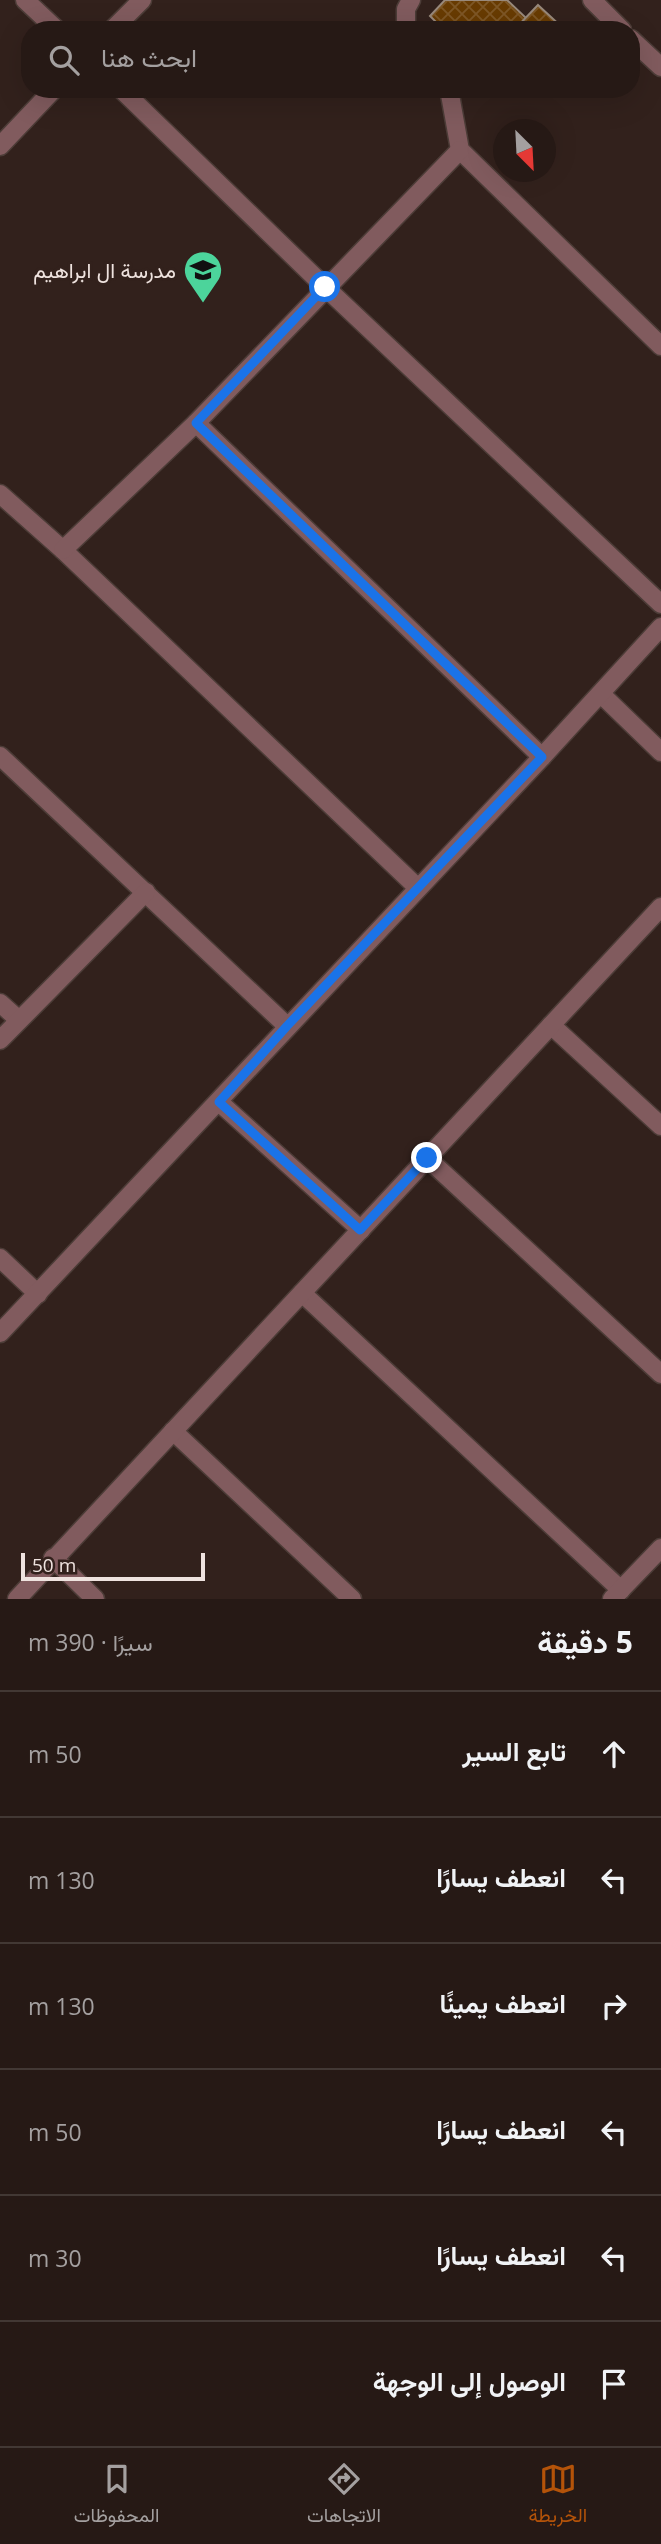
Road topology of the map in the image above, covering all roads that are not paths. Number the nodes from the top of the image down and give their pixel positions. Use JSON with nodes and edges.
{"nodes":[{"id":1,"x":25,"y":0,"type":"edge"},
{"id":2,"x":142,"y":0,"type":"edge"},
{"id":3,"x":411,"y":0,"type":"edge"},
{"id":4,"x":592,"y":0,"type":"edge"},
{"id":5,"x":47,"y":21,"type":"edge"},
{"id":6,"x":121,"y":21,"type":"edge"},
{"id":7,"x":406,"y":21,"type":"edge"},
{"id":8,"x":613,"y":21,"type":"edge"},
{"id":9,"x":640,"y":47,"type":"edge"},
{"id":10,"x":661,"y":68,"type":"edge"},
{"id":11,"x":45,"y":98,"type":"edge"},
{"id":12,"x":130,"y":98,"type":"edge"},
{"id":13,"x":451,"y":98,"type":"edge"},
{"id":14,"x":0,"y":146,"type":"edge"},
{"id":15,"x":460,"y":150,"type":"junction"},
{"id":16,"x":325,"y":287,"type":"junction"},
{"id":17,"x":661,"y":346,"type":"edge"},
{"id":18,"x":196,"y":423,"type":"junction"},
{"id":19,"x":0,"y":494,"type":"edge"},
{"id":20,"x":63,"y":550,"type":"junction"},
{"id":21,"x":661,"y":604,"type":"edge"},
{"id":22,"x":661,"y":627,"type":"edge"},
{"id":23,"x":601,"y":694,"type":"junction"},
{"id":24,"x":661,"y":751,"type":"edge"},
{"id":25,"x":0,"y":756,"type":"edge"},
{"id":26,"x":542,"y":757,"type":"junction"},
{"id":27,"x":418,"y":888,"type":"junction"},
{"id":28,"x":146,"y":892,"type":"junction"},
{"id":29,"x":661,"y":907,"type":"edge"},
{"id":30,"x":0,"y":1003,"type":"edge"},
{"id":31,"x":19,"y":1020,"type":"junction"},
{"id":32,"x":551,"y":1025,"type":"junction"},
{"id":33,"x":287,"y":1026,"type":"junction"},
{"id":34,"x":0,"y":1040,"type":"edge"},
{"id":35,"x":219,"y":1102,"type":"junction"},
{"id":36,"x":661,"y":1126,"type":"edge"},
{"id":37,"x":427,"y":1158,"type":"junction"},
{"id":38,"x":360,"y":1230,"type":"junction"},
{"id":39,"x":0,"y":1258,"type":"edge"},
{"id":40,"x":302,"y":1293,"type":"junction"},
{"id":41,"x":38,"y":1294,"type":"junction"},
{"id":42,"x":0,"y":1334,"type":"edge"},
{"id":43,"x":661,"y":1374,"type":"edge"},
{"id":44,"x":173,"y":1432,"type":"junction"},
{"id":45,"x":661,"y":1548,"type":"edge"},
{"id":46,"x":53,"y":1558,"type":"junction"},
{"id":47,"x":616,"y":1594,"type":"edge"},
{"id":48,"x":17,"y":1599,"type":"edge"},
{"id":49,"x":95,"y":1599,"type":"edge"},
{"id":50,"x":352,"y":1599,"type":"edge"}],
"edges":[{"from":1,"to":5,"type":"street"},
{"from":2,"to":6,"type":"street"},
{"from":3,"to":7,"type":"street"},
{"from":4,"to":8,"type":"street"},
{"from":9,"to":10,"type":"street"},
{"from":11,"to":14,"type":"street"},
{"from":12,"to":16,"type":"street"},
{"from":13,"to":15,"type":"street"},
{"from":15,"to":16,"type":"street"},
{"from":15,"to":17,"type":"street"},
{"from":16,"to":18,"type":"street"},
{"from":16,"to":21,"type":"street"},
{"from":18,"to":20,"type":"street"},
{"from":18,"to":26,"type":"street"},
{"from":19,"to":20,"type":"street"},
{"from":20,"to":27,"type":"street"},
{"from":22,"to":23,"type":"street"},
{"from":23,"to":24,"type":"street"},
{"from":23,"to":26,"type":"street"},
{"from":25,"to":28,"type":"street"},
{"from":26,"to":27,"type":"street"},
{"from":27,"to":33,"type":"street"},
{"from":28,"to":31,"type":"street"},
{"from":28,"to":33,"type":"street"},
{"from":29,"to":32,"type":"street"},
{"from":30,"to":31,"type":"street"},
{"from":31,"to":34,"type":"street"},
{"from":32,"to":36,"type":"street"},
{"from":32,"to":37,"type":"street"},
{"from":33,"to":35,"type":"street"},
{"from":35,"to":38,"type":"street"},
{"from":35,"to":41,"type":"street"},
{"from":37,"to":38,"type":"street"},
{"from":37,"to":43,"type":"street"},
{"from":38,"to":40,"type":"street"},
{"from":39,"to":41,"type":"street"},
{"from":40,"to":44,"type":"street"},
{"from":40,"to":47,"type":"street"},
{"from":41,"to":42,"type":"street"},
{"from":44,"to":46,"type":"street"},
{"from":44,"to":50,"type":"street"},
{"from":45,"to":47,"type":"street"},
{"from":46,"to":48,"type":"street"},
{"from":46,"to":49,"type":"street"}]}
